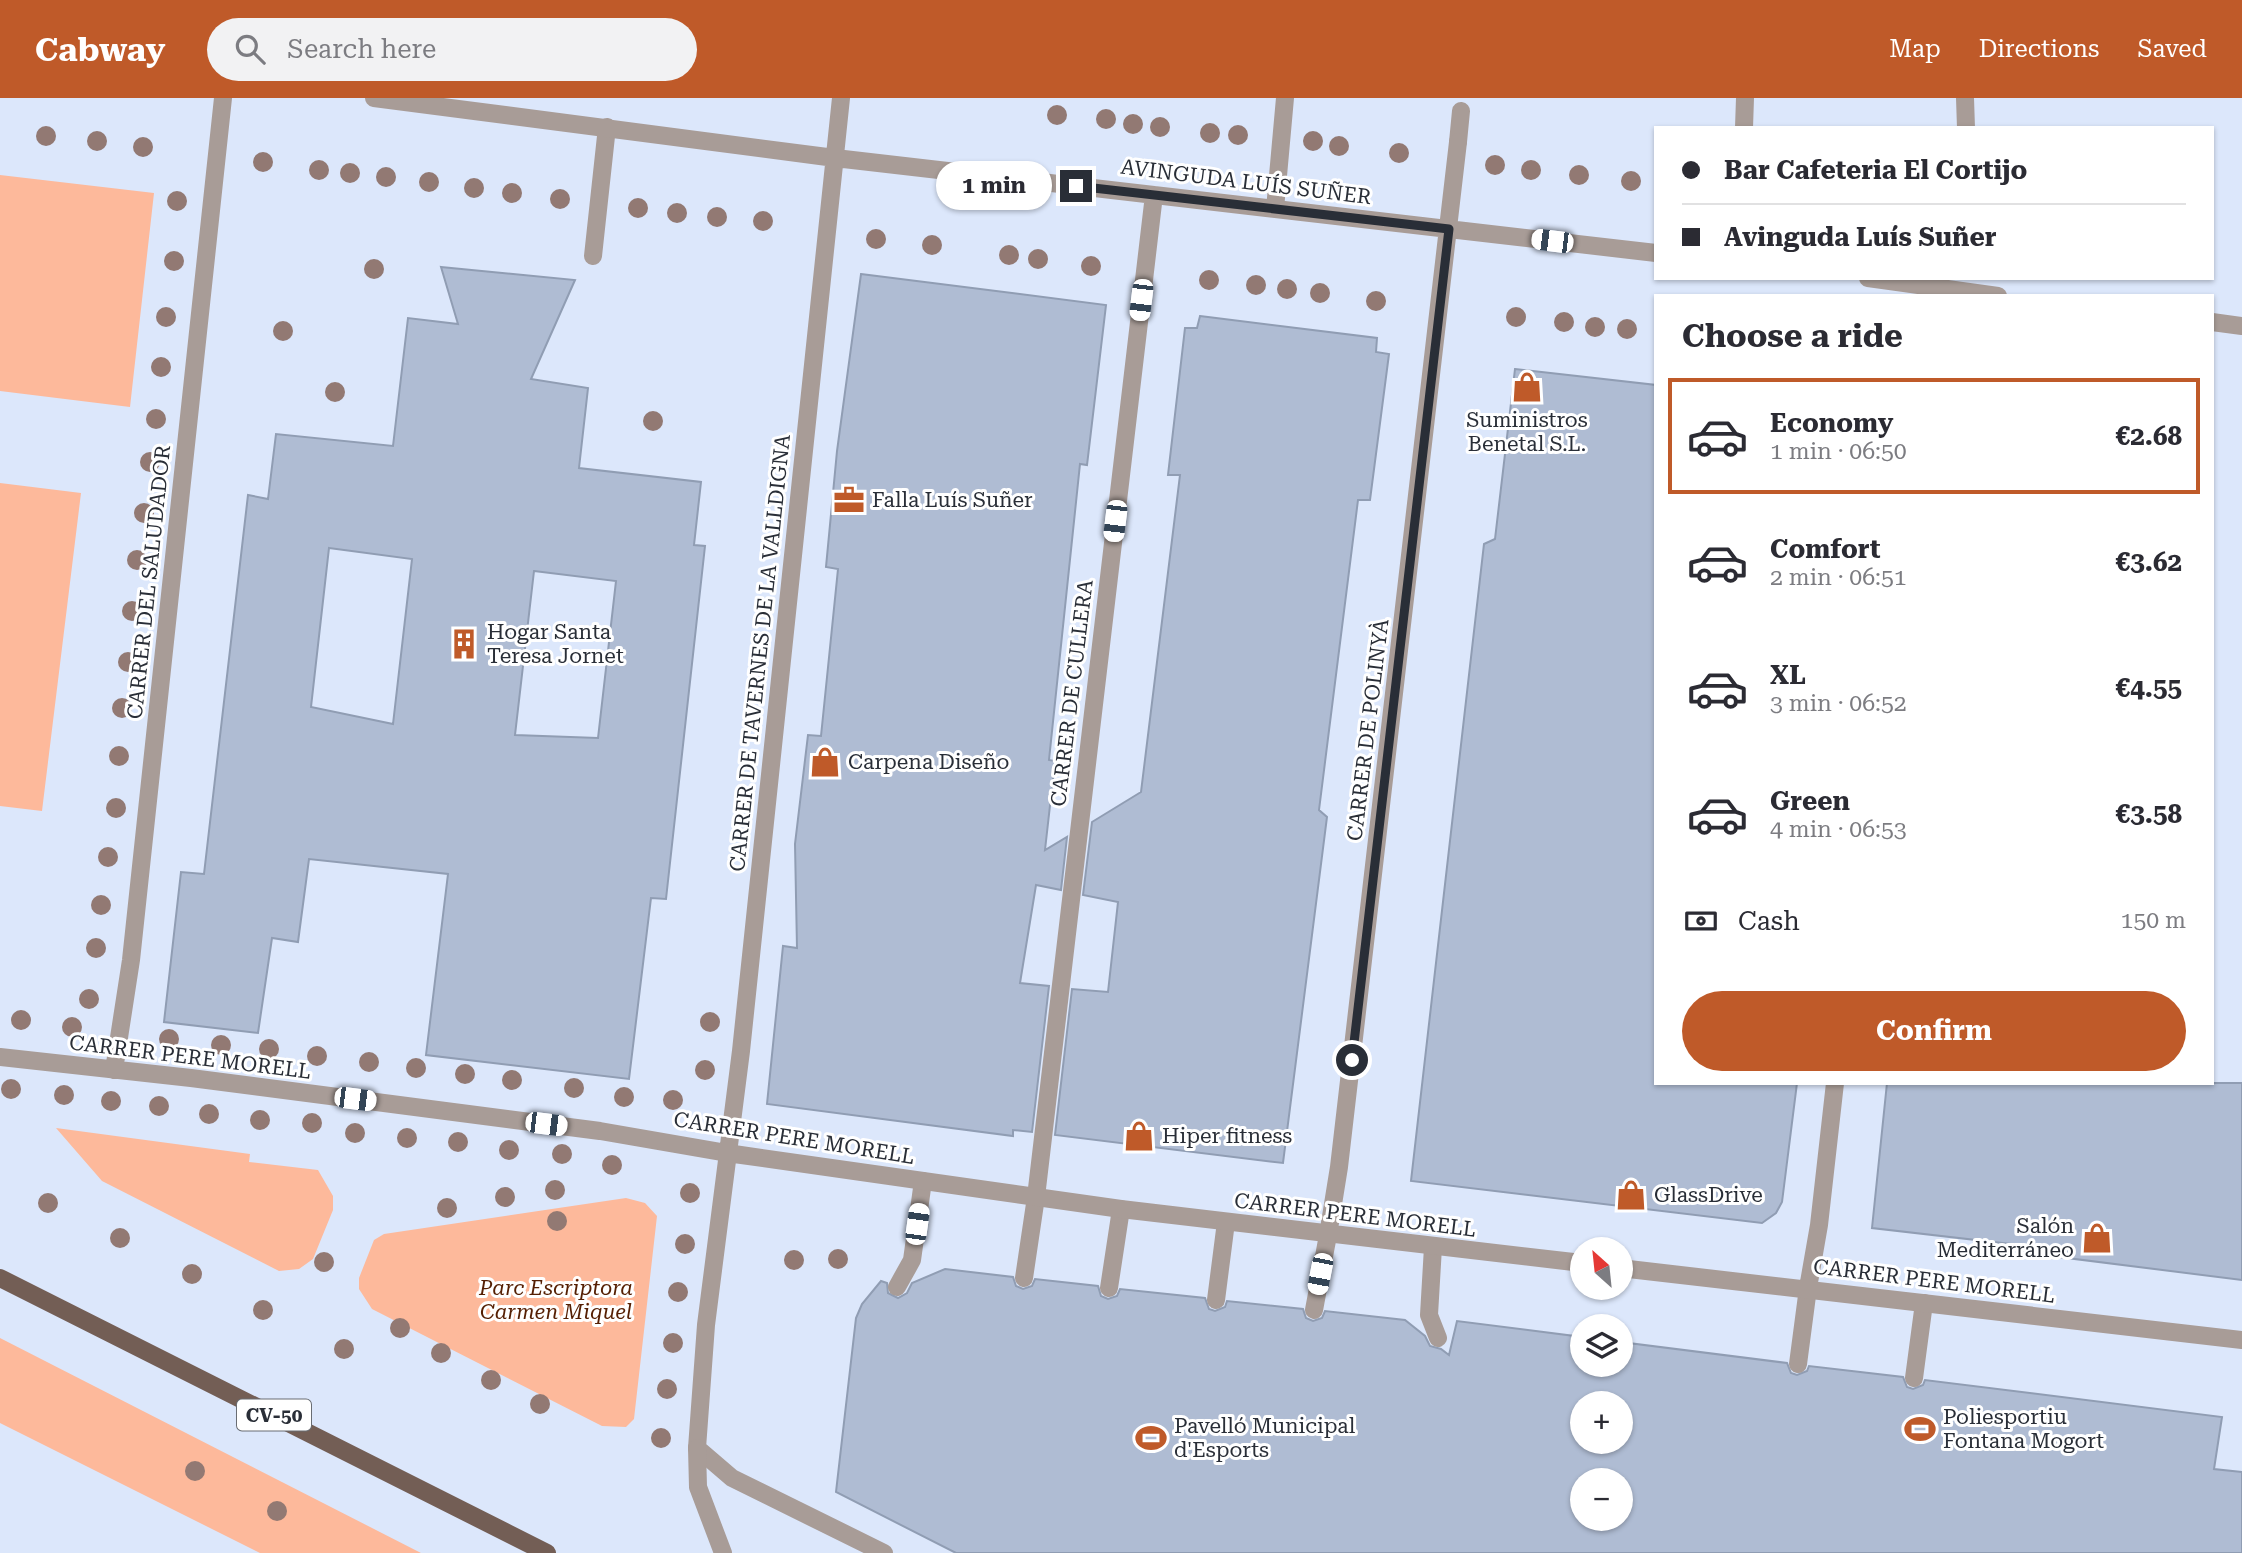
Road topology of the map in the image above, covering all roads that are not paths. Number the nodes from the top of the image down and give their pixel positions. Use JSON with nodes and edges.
{"nodes":[{"id":1,"x":223,"y":98,"type":"edge"},
{"id":2,"x":374,"y":98,"type":"edge"},
{"id":3,"x":841,"y":98,"type":"edge"},
{"id":4,"x":1285,"y":98,"type":"edge"},
{"id":5,"x":1745,"y":98,"type":"edge"},
{"id":6,"x":1965,"y":98,"type":"edge"},
{"id":7,"x":521,"y":107,"type":"edge"},
{"id":8,"x":1461,"y":111,"type":"dead end"},
{"id":9,"x":1744,"y":126,"type":"edge"},
{"id":10,"x":1966,"y":126,"type":"edge"},
{"id":11,"x":607,"y":127,"type":"junction"},
{"id":12,"x":835,"y":158,"type":"junction"},
{"id":13,"x":1154,"y":195,"type":"junction"},
{"id":14,"x":1275,"y":209,"type":"junction"},
{"id":15,"x":1449,"y":229,"type":"junction"},
{"id":16,"x":1654,"y":253,"type":"edge"},
{"id":17,"x":593,"y":256,"type":"dead end"},
{"id":18,"x":1876,"y":280,"type":"edge"},
{"id":19,"x":1970,"y":285,"type":"edge"},
{"id":20,"x":1921,"y":291,"type":"edge"},
{"id":21,"x":1993,"y":294,"type":"edge"},
{"id":22,"x":2214,"y":322,"type":"edge"},
{"id":23,"x":2242,"y":326,"type":"edge"},
{"id":24,"x":0,"y":1057,"type":"edge"},
{"id":25,"x":114,"y":1070,"type":"junction"},
{"id":26,"x":1835,"y":1085,"type":"edge"},
{"id":27,"x":727,"y":1153,"type":"junction"},
{"id":28,"x":923,"y":1181,"type":"junction"},
{"id":29,"x":1036,"y":1197,"type":"junction"},
{"id":30,"x":1121,"y":1209,"type":"junction"},
{"id":31,"x":1226,"y":1222,"type":"junction"},
{"id":32,"x":1328,"y":1235,"type":"junction"},
{"id":33,"x":1433,"y":1247,"type":"junction"},
{"id":34,"x":1570,"y":1263,"type":"edge"},
{"id":35,"x":1633,"y":1269,"type":"edge"},
{"id":36,"x":0,"y":1278,"type":"edge"},
{"id":37,"x":1024,"y":1278,"type":"dead end"},
{"id":38,"x":897,"y":1287,"type":"dead end"},
{"id":39,"x":1110,"y":1288,"type":"dead end"},
{"id":40,"x":1808,"y":1288,"type":"junction"},
{"id":41,"x":1216,"y":1300,"type":"dead end"},
{"id":42,"x":1924,"y":1303,"type":"junction"},
{"id":43,"x":1314,"y":1310,"type":"dead end"},
{"id":44,"x":1438,"y":1338,"type":"dead end"},
{"id":45,"x":2242,"y":1340,"type":"edge"},
{"id":46,"x":1798,"y":1364,"type":"dead end"},
{"id":47,"x":1914,"y":1378,"type":"dead end"},
{"id":48,"x":697,"y":1448,"type":"junction"},
{"id":49,"x":547,"y":1553,"type":"edge"},
{"id":50,"x":723,"y":1553,"type":"edge"},
{"id":51,"x":884,"y":1553,"type":"edge"}],
"edges":[{"from":1,"to":25,"type":"street","name":"CARRER DEL SALUDADOR"},
{"from":2,"to":7,"type":"street","name":"AVINGUDA LUÍS SUÑER"},
{"from":3,"to":12,"type":"street","name":"CARRER DE TAVERNES DE LA VALLDIGNA"},
{"from":4,"to":14,"type":"street"},
{"from":5,"to":9,"type":"street"},
{"from":6,"to":10,"type":"street"},
{"from":7,"to":11,"type":"street","name":"AVINGUDA LUÍS SUÑER"},
{"from":8,"to":15,"type":"street","name":"CARRER DE POLINYÀ"},
{"from":11,"to":12,"type":"street","name":"AVINGUDA LUÍS SUÑER"},
{"from":11,"to":17,"type":"street"},
{"from":12,"to":13,"type":"street","name":"AVINGUDA LUÍS SUÑER"},
{"from":12,"to":27,"type":"street","name":"CARRER DE TAVERNES DE LA VALLDIGNA"},
{"from":13,"to":14,"type":"street","name":"AVINGUDA LUÍS SUÑER"},
{"from":13,"to":29,"type":"street","name":"CARRER DE CULLERA"},
{"from":14,"to":15,"type":"street","name":"AVINGUDA LUÍS SUÑER"},
{"from":15,"to":16,"type":"street","name":"AVINGUDA LUÍS SUÑER"},
{"from":15,"to":32,"type":"street","name":"CARRER DE POLINYÀ"},
{"from":18,"to":20,"type":"street"},
{"from":19,"to":20,"type":"street"},
{"from":19,"to":21,"type":"street"},
{"from":22,"to":23,"type":"street"},
{"from":24,"to":25,"type":"street","name":"CARRER PERE MORELL"},
{"from":25,"to":27,"type":"street","name":"CARRER PERE MORELL"},
{"from":26,"to":40,"type":"street"},
{"from":27,"to":28,"type":"street","name":"CARRER PERE MORELL"},
{"from":27,"to":48,"type":"street","name":"CARRER DE TAVERNES DE LA VALLDIGNA"},
{"from":28,"to":29,"type":"street","name":"CARRER PERE MORELL"},
{"from":28,"to":38,"type":"street"},
{"from":29,"to":30,"type":"street","name":"CARRER PERE MORELL"},
{"from":29,"to":37,"type":"street","name":"CARRER DE CULLERA"},
{"from":30,"to":31,"type":"street","name":"CARRER PERE MORELL"},
{"from":30,"to":39,"type":"street"},
{"from":31,"to":32,"type":"street","name":"CARRER PERE MORELL"},
{"from":31,"to":41,"type":"street"},
{"from":32,"to":33,"type":"street","name":"CARRER PERE MORELL"},
{"from":32,"to":43,"type":"street","name":"CARRER DE POLINYÀ"},
{"from":33,"to":34,"type":"street","name":"CARRER PERE MORELL"},
{"from":33,"to":44,"type":"street"},
{"from":35,"to":40,"type":"street","name":"CARRER PERE MORELL"},
{"from":36,"to":49,"type":"main road","number":"CV-50"},
{"from":40,"to":42,"type":"street","name":"CARRER PERE MORELL"},
{"from":40,"to":46,"type":"street"},
{"from":42,"to":45,"type":"street","name":"CARRER PERE MORELL"},
{"from":42,"to":47,"type":"street"},
{"from":48,"to":50,"type":"street","name":"CARRER DE TAVERNES DE LA VALLDIGNA"},
{"from":48,"to":51,"type":"street"}]}
